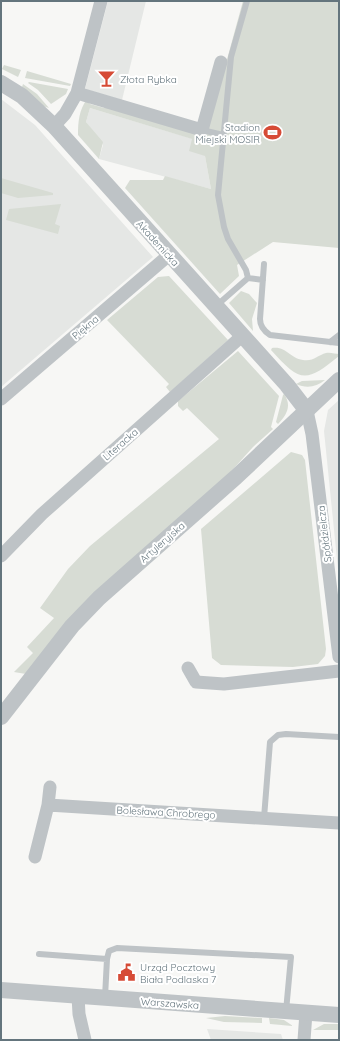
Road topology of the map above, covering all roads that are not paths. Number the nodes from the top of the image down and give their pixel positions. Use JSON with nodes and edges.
{"nodes":[{"id":1,"x":247,"y":1,"type":"edge"},
{"id":2,"x":103,"y":5,"type":"edge"},
{"id":3,"x":221,"y":62,"type":"dead end"},
{"id":4,"x":1,"y":83,"type":"edge"},
{"id":5,"x":77,"y":93,"type":"junction"},
{"id":6,"x":54,"y":126,"type":"junction"},
{"id":7,"x":202,"y":130,"type":"junction"},
{"id":8,"x":224,"y":135,"type":"junction"},
{"id":9,"x":169,"y":255,"type":"junction"},
{"id":10,"x":264,"y":264,"type":"dead end"},
{"id":11,"x":248,"y":278,"type":"junction"},
{"id":12,"x":263,"y":280,"type":"junction"},
{"id":13,"x":215,"y":306,"type":"junction"},
{"id":14,"x":339,"y":335,"type":"edge"},
{"id":15,"x":242,"y":336,"type":"junction"},
{"id":16,"x":330,"y":342,"type":"junction"},
{"id":17,"x":339,"y":343,"type":"edge"},
{"id":18,"x":339,"y":380,"type":"edge"},
{"id":19,"x":1,"y":399,"type":"edge"},
{"id":20,"x":307,"y":411,"type":"junction"},
{"id":21,"x":1,"y":556,"type":"edge"},
{"id":22,"x":339,"y":657,"type":"edge"},
{"id":23,"x":188,"y":668,"type":"dead end"},
{"id":24,"x":339,"y":671,"type":"edge"},
{"id":25,"x":1,"y":717,"type":"edge"},
{"id":26,"x":339,"y":737,"type":"edge"},
{"id":27,"x":50,"y":787,"type":"dead end"},
{"id":28,"x":48,"y":805,"type":"junction"},
{"id":29,"x":264,"y":818,"type":"junction"},
{"id":30,"x":339,"y":823,"type":"edge"},
{"id":31,"x":35,"y":858,"type":"dead end"},
{"id":32,"x":39,"y":954,"type":"dead end"},
{"id":33,"x":107,"y":959,"type":"junction"},
{"id":34,"x":1,"y":990,"type":"edge"},
{"id":35,"x":78,"y":996,"type":"junction"},
{"id":36,"x":105,"y":999,"type":"junction"},
{"id":37,"x":286,"y":1011,"type":"junction"},
{"id":38,"x":306,"y":1012,"type":"junction"},
{"id":39,"x":339,"y":1015,"type":"edge"},
{"id":40,"x":85,"y":1040,"type":"edge"},
{"id":41,"x":304,"y":1040,"type":"edge"}],
"edges":[{"from":1,"to":8,"type":"lane"},
{"from":2,"to":5,"type":"street"},
{"from":3,"to":7,"type":"street"},
{"from":4,"to":6,"type":"street","name":"Akademicka"},
{"from":5,"to":6,"type":"street"},
{"from":5,"to":7,"type":"street"},
{"from":6,"to":9,"type":"street","name":"Akademicka"},
{"from":7,"to":8,"type":"lane"},
{"from":8,"to":11,"type":"lane"},
{"from":9,"to":13,"type":"street","name":"Akademicka"},
{"from":9,"to":19,"type":"street","name":"Piękna"},
{"from":10,"to":12,"type":"lane"},
{"from":11,"to":12,"type":"lane"},
{"from":11,"to":13,"type":"lane"},
{"from":12,"to":16,"type":"lane"},
{"from":13,"to":15,"type":"street","name":"Akademicka"},
{"from":14,"to":16,"type":"lane"},
{"from":15,"to":20,"type":"street","name":"Akademicka"},
{"from":15,"to":21,"type":"street","name":"Literacka"},
{"from":16,"to":17,"type":"lane"},
{"from":18,"to":20,"type":"street","name":"Artyleryjska"},
{"from":20,"to":22,"type":"street","name":"Spółdzielcza"},
{"from":20,"to":25,"type":"street","name":"Artyleryjska"},
{"from":23,"to":24,"type":"street"},
{"from":26,"to":29,"type":"lane"},
{"from":27,"to":28,"type":"street"},
{"from":28,"to":29,"type":"street","name":"Bolesława Chrobrego"},
{"from":28,"to":31,"type":"street"},
{"from":29,"to":30,"type":"street","name":"Bolesława Chrobrego"},
{"from":32,"to":33,"type":"lane"},
{"from":33,"to":36,"type":"lane"},
{"from":33,"to":37,"type":"lane"},
{"from":34,"to":35,"type":"street","name":"Warszawska"},
{"from":35,"to":36,"type":"street","name":"Warszawska"},
{"from":35,"to":40,"type":"street"},
{"from":36,"to":37,"type":"street","name":"Warszawska"},
{"from":37,"to":38,"type":"street","name":"Warszawska"},
{"from":38,"to":39,"type":"street","name":"Warszawska"},
{"from":38,"to":41,"type":"street"}]}
